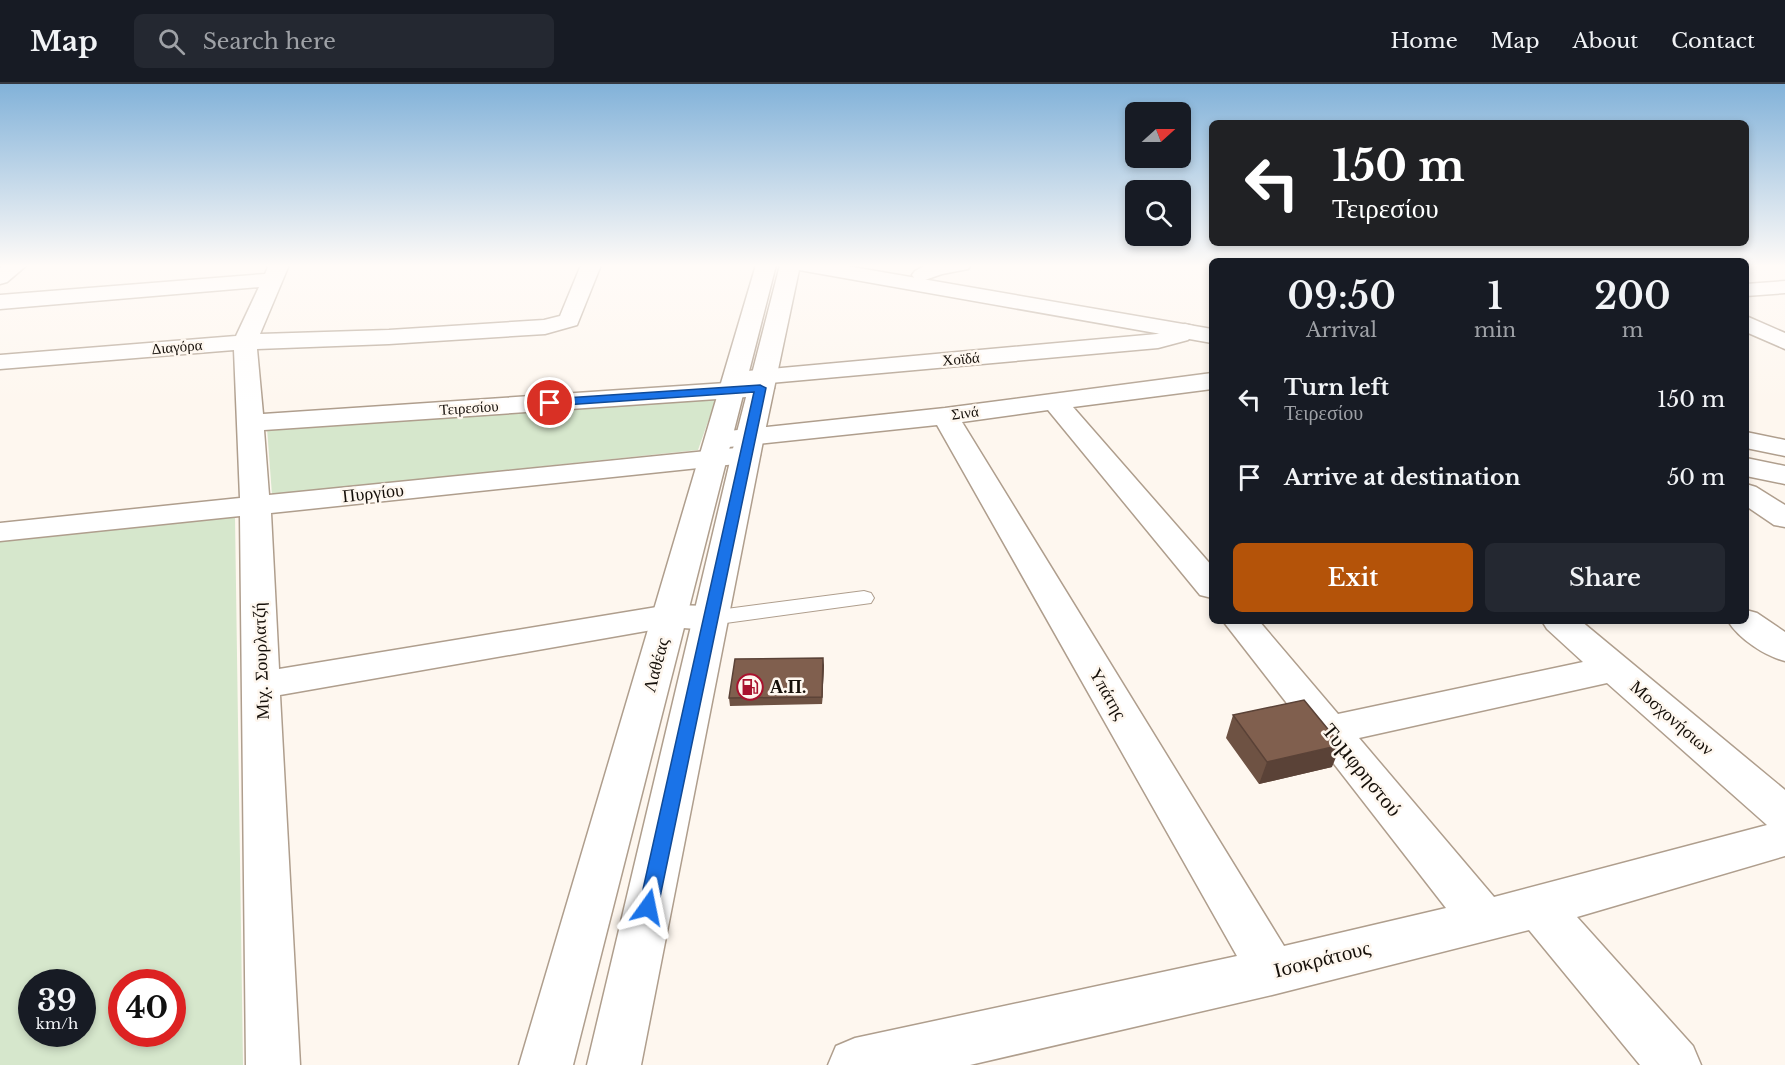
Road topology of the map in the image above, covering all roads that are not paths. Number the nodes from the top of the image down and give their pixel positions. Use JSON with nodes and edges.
{"nodes":[{"id":1,"x":259,"y":311,"type":"edge"},
{"id":2,"x":573,"y":311,"type":"edge"},
{"id":3,"x":759,"y":311,"type":"edge"},
{"id":4,"x":774,"y":311,"type":"edge"},
{"id":5,"x":1066,"y":311,"type":"edge"},
{"id":6,"x":1140,"y":311,"type":"edge"},
{"id":7,"x":1209,"y":322,"type":"edge"},
{"id":8,"x":1749,"y":324,"type":"edge"},
{"id":9,"x":1185,"y":331,"type":"junction"},
{"id":10,"x":1209,"y":335,"type":"edge"},
{"id":11,"x":245,"y":342,"type":"junction"},
{"id":12,"x":1785,"y":342,"type":"edge"},
{"id":13,"x":0,"y":362,"type":"edge"},
{"id":14,"x":1209,"y":381,"type":"edge"},
{"id":15,"x":747,"y":384,"type":"junction"},
{"id":16,"x":1055,"y":402,"type":"junction"},
{"id":17,"x":945,"y":416,"type":"junction"},
{"id":18,"x":249,"y":423,"type":"junction"},
{"id":19,"x":1749,"y":428,"type":"edge"},
{"id":20,"x":1785,"y":435,"type":"edge"},
{"id":21,"x":1749,"y":441,"type":"edge"},
{"id":22,"x":748,"y":446,"type":"junction"},
{"id":23,"x":1785,"y":448,"type":"edge"},
{"id":24,"x":715,"y":449,"type":"junction"},
{"id":25,"x":1749,"y":468,"type":"edge"},
{"id":26,"x":1785,"y":475,"type":"edge"},
{"id":27,"x":1749,"y":495,"type":"edge"},
{"id":28,"x":255,"y":505,"type":"junction"},
{"id":29,"x":1785,"y":518,"type":"edge"},
{"id":30,"x":0,"y":532,"type":"edge"},
{"id":31,"x":1209,"y":584,"type":"edge"},
{"id":32,"x":864,"y":598,"type":"dead end"},
{"id":33,"x":690,"y":617,"type":"junction"},
{"id":34,"x":1242,"y":624,"type":"edge"},
{"id":35,"x":1563,"y":624,"type":"edge"},
{"id":36,"x":1749,"y":624,"type":"edge"},
{"id":37,"x":1785,"y":649,"type":"edge"},
{"id":38,"x":1614,"y":668,"type":"junction"},
{"id":39,"x":262,"y":685,"type":"junction"},
{"id":40,"x":1330,"y":730,"type":"junction"},
{"id":41,"x":1785,"y":815,"type":"edge"},
{"id":42,"x":1785,"y":838,"type":"edge"},
{"id":43,"x":1539,"y":907,"type":"junction"},
{"id":44,"x":1484,"y":920,"type":"junction"},
{"id":45,"x":1272,"y":972,"type":"junction"},
{"id":46,"x":273,"y":1065,"type":"edge"},
{"id":47,"x":546,"y":1065,"type":"edge"},
{"id":48,"x":614,"y":1065,"type":"edge"},
{"id":49,"x":855,"y":1065,"type":"edge"},
{"id":50,"x":1674,"y":1065,"type":"edge"}],
"edges":[{"from":1,"to":11,"type":"street","name":"Μιχ. Σουρλατζή"},
{"from":2,"to":11,"type":"street","name":"Διαγόρα"},
{"from":3,"to":15,"type":"street","name":"Λαθέας"},
{"from":4,"to":15,"type":"street","name":"Λαθέας"},
{"from":5,"to":9,"type":"street"},
{"from":6,"to":7,"type":"street"},
{"from":8,"to":12,"type":"street"},
{"from":9,"to":10,"type":"street"},
{"from":9,"to":15,"type":"street","name":"Χοϊδά"},
{"from":11,"to":13,"type":"street","name":"Διαγόρα"},
{"from":11,"to":18,"type":"street","name":"Μιχ. Σουρλατζή"},
{"from":14,"to":16,"type":"street","name":"Σινά"},
{"from":15,"to":18,"type":"street","name":"Τειρεσίου"},
{"from":15,"to":22,"type":"street","name":"Λαθέας"},
{"from":15,"to":24,"type":"street","name":"Λαθέας"},
{"from":16,"to":17,"type":"street","name":"Σινά"},
{"from":16,"to":31,"type":"street"},
{"from":17,"to":22,"type":"street","name":"Σινά"},
{"from":17,"to":45,"type":"street","name":"Υπάτης"},
{"from":18,"to":28,"type":"street","name":"Μιχ. Σουρλατζή"},
{"from":19,"to":20,"type":"street"},
{"from":21,"to":23,"type":"street"},
{"from":22,"to":24,"type":"street","name":"Πυργίου"},
{"from":22,"to":33,"type":"street","name":"Λαθέας"},
{"from":24,"to":28,"type":"street","name":"Πυργίου"},
{"from":24,"to":33,"type":"street","name":"Λαθέας"},
{"from":25,"to":26,"type":"street"},
{"from":27,"to":29,"type":"street"},
{"from":28,"to":30,"type":"street","name":"Πυργίου"},
{"from":28,"to":39,"type":"street","name":"Μιχ. Σουρλατζή"},
{"from":32,"to":33,"type":"lane"},
{"from":33,"to":39,"type":"street"},
{"from":33,"to":47,"type":"street","name":"Λαθέας"},
{"from":33,"to":48,"type":"street","name":"Λαθέας"},
{"from":34,"to":40,"type":"street","name":"Τυμφρηστού"},
{"from":35,"to":38,"type":"street","name":"Μοσχονήσιων"},
{"from":36,"to":37,"type":"street"},
{"from":38,"to":40,"type":"street"},
{"from":38,"to":41,"type":"street","name":"Μοσχονήσιων"},
{"from":39,"to":46,"type":"street","name":"Μιχ. Σουρλατζή"},
{"from":40,"to":44,"type":"street","name":"Τυμφρηστού"},
{"from":42,"to":43,"type":"street","name":"Ισοκράτους"},
{"from":43,"to":44,"type":"street","name":"Ισοκράτους"},
{"from":43,"to":50,"type":"street"},
{"from":44,"to":45,"type":"street","name":"Ισοκράτους"},
{"from":45,"to":49,"type":"street","name":"Ισοκράτους"}]}
